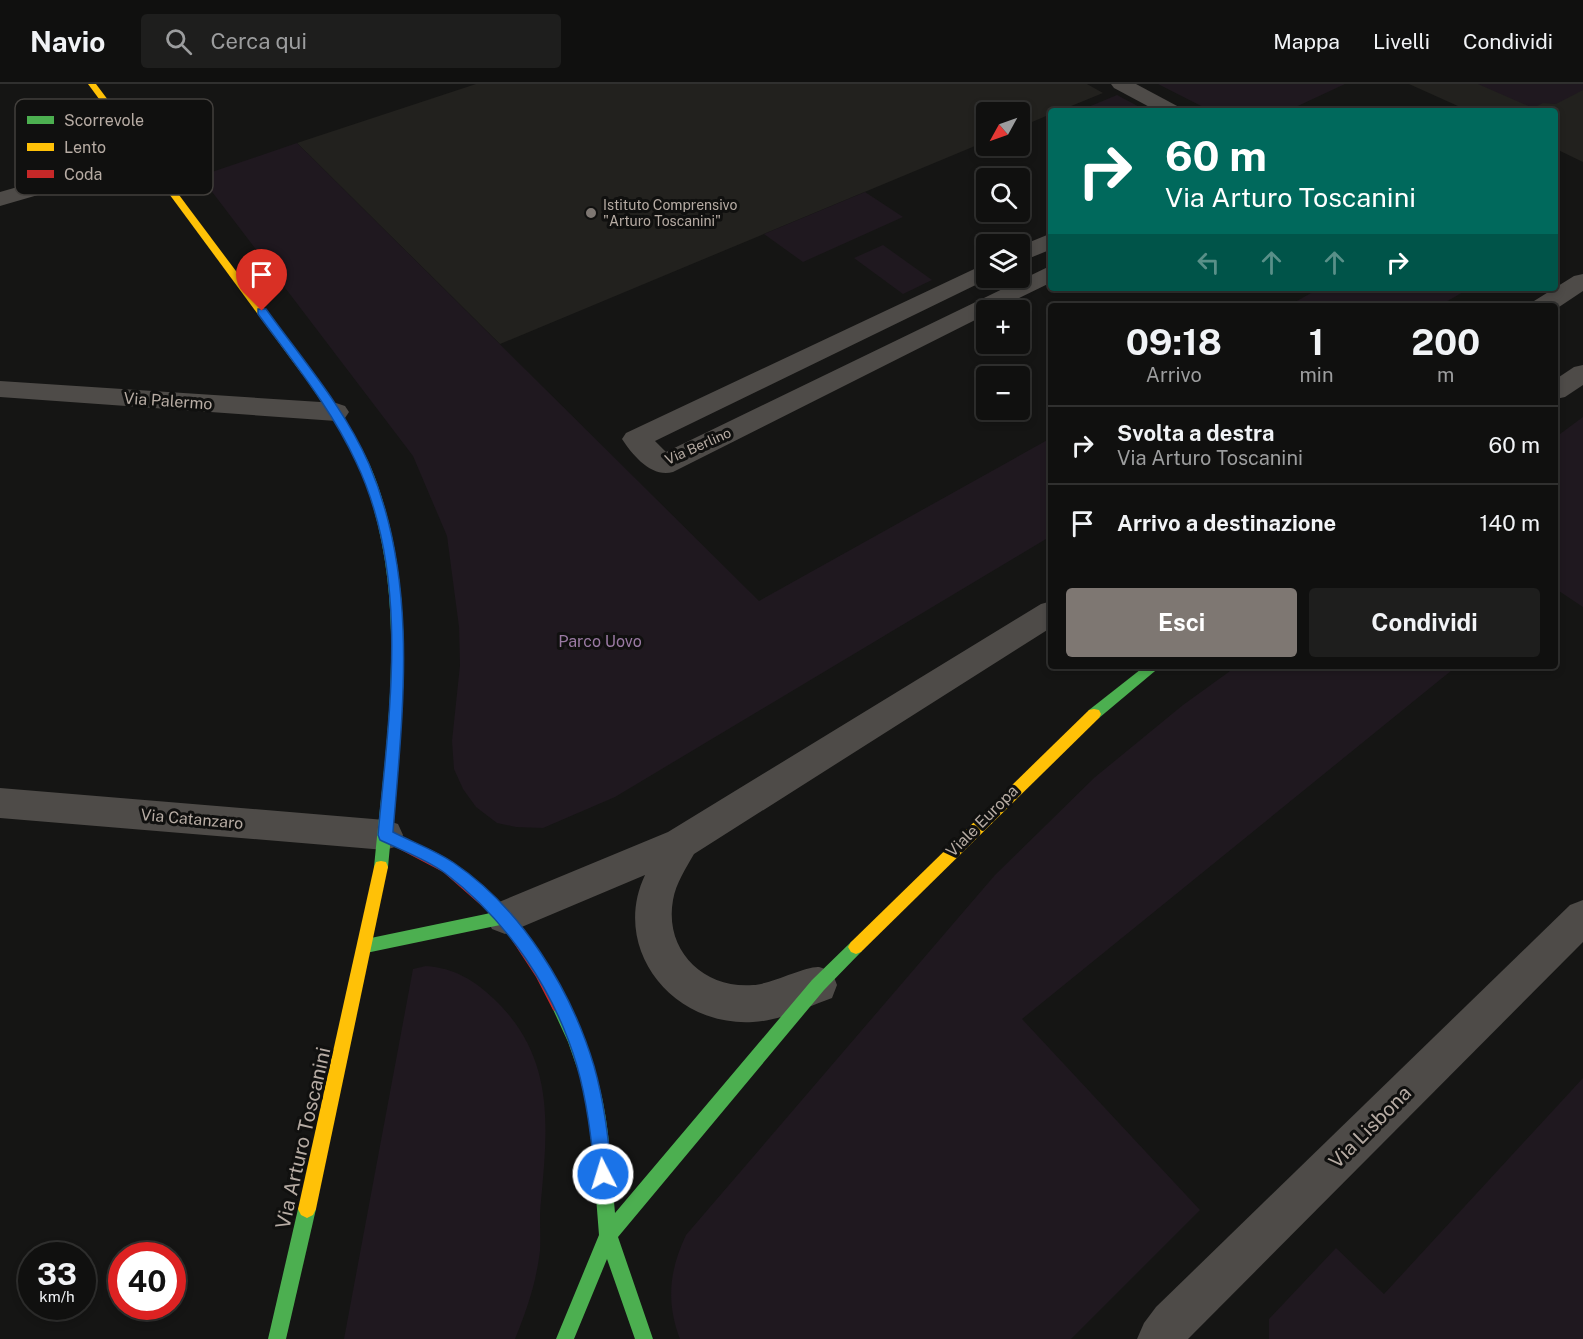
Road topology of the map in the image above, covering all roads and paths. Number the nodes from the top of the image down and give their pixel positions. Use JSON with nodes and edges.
{"nodes":[{"id":1,"x":92,"y":84,"type":"edge"},
{"id":2,"x":1121,"y":84,"type":"edge"},
{"id":3,"x":103,"y":99,"type":"edge"},
{"id":4,"x":1166,"y":108,"type":"edge"},
{"id":5,"x":17,"y":195,"type":"edge"},
{"id":6,"x":176,"y":195,"type":"edge"},
{"id":7,"x":0,"y":200,"type":"edge"},
{"id":8,"x":1048,"y":242,"type":"edge"},
{"id":9,"x":1030,"y":250,"type":"edge"},
{"id":10,"x":976,"y":275,"type":"edge"},
{"id":11,"x":1048,"y":275,"type":"edge"},
{"id":12,"x":1030,"y":284,"type":"edge"},
{"id":13,"x":1022,"y":288,"type":"edge"},
{"id":14,"x":1583,"y":373,"type":"edge"},
{"id":15,"x":0,"y":389,"type":"edge"},
{"id":16,"x":1558,"y":390,"type":"edge"},
{"id":17,"x":336,"y":412,"type":"junction"},
{"id":18,"x":1048,"y":614,"type":"edge"},
{"id":19,"x":1150,"y":669,"type":"edge"},
{"id":20,"x":0,"y":803,"type":"edge"},
{"id":21,"x":385,"y":835,"type":"junction"},
{"id":22,"x":681,"y":843,"type":"junction"},
{"id":23,"x":505,"y":917,"type":"junction"},
{"id":24,"x":1583,"y":917,"type":"edge"},
{"id":25,"x":366,"y":946,"type":"junction"},
{"id":26,"x":818,"y":985,"type":"junction"},
{"id":27,"x":608,"y":1235,"type":"junction"},
{"id":28,"x":277,"y":1339,"type":"edge"},
{"id":29,"x":564,"y":1339,"type":"edge"},
{"id":30,"x":644,"y":1339,"type":"edge"},
{"id":31,"x":1160,"y":1339,"type":"edge"}],
"edges":[{"from":1,"to":3,"type":"street","name":"Via Arturo Toscanini"},
{"from":2,"to":4,"type":"street"},
{"from":5,"to":7,"type":"street"},
{"from":6,"to":17,"type":"street","name":"Via Arturo Toscanini"},
{"from":8,"to":9,"type":"street"},
{"from":10,"to":13,"type":"street","name":"Via Berlino"},
{"from":11,"to":12,"type":"street","name":"Via Berlino"},
{"from":14,"to":16,"type":"street"},
{"from":15,"to":17,"type":"street","name":"Via Palermo"},
{"from":17,"to":21,"type":"street","name":"Via Arturo Toscanini"},
{"from":18,"to":22,"type":"street"},
{"from":19,"to":26,"type":"street","name":"Viale Europa"},
{"from":20,"to":21,"type":"street","name":"Via Catanzaro"},
{"from":21,"to":23,"type":"street"},
{"from":21,"to":25,"type":"street","name":"Via Arturo Toscanini"},
{"from":22,"to":23,"type":"street"},
{"from":22,"to":26,"type":"street","name":"Viale Europa"},
{"from":23,"to":25,"type":"street"},
{"from":23,"to":27,"type":"street"},
{"from":24,"to":31,"type":"street","name":"Via Lisbona"},
{"from":25,"to":28,"type":"street","name":"Via Arturo Toscanini"},
{"from":26,"to":27,"type":"street","name":"Viale Europa"},
{"from":27,"to":29,"type":"street"},
{"from":27,"to":30,"type":"street"}]}
